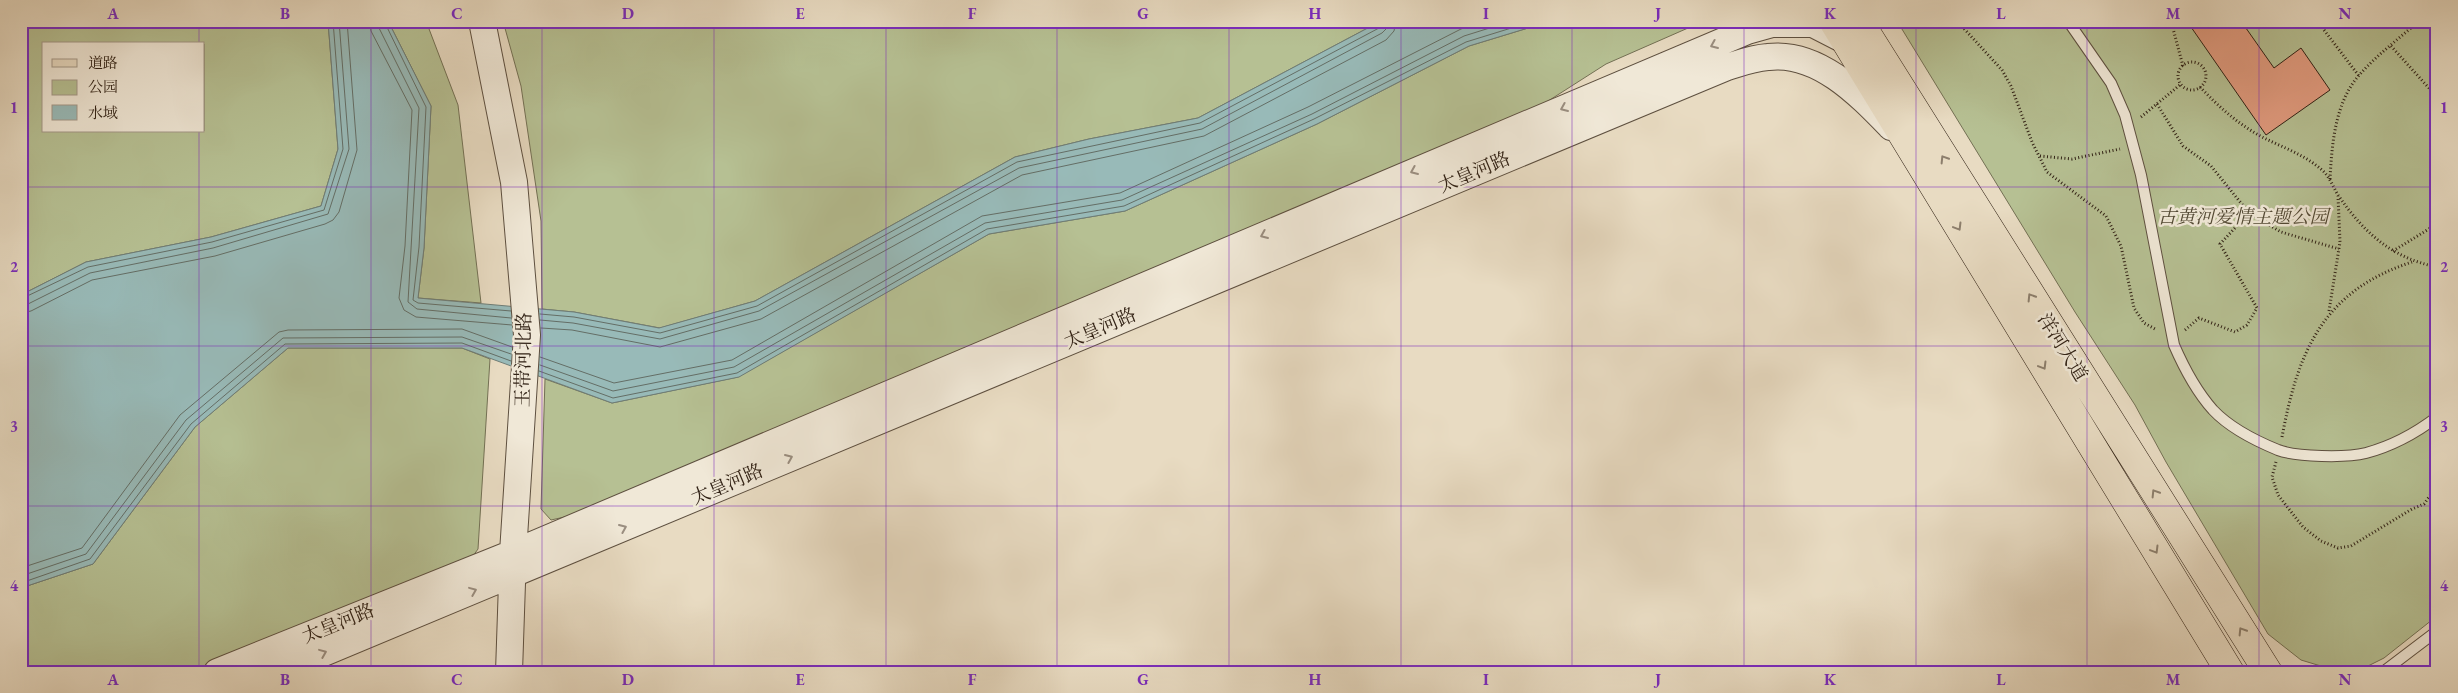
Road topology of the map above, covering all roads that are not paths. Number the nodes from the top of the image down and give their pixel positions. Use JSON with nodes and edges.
{"nodes":[{"id":1,"x":482,"y":21,"type":"edge"},
{"id":2,"x":2068,"y":21,"type":"edge"},
{"id":3,"x":1834,"y":25,"type":"edge"},
{"id":4,"x":1751,"y":26,"type":"edge"},
{"id":5,"x":1726,"y":67,"type":"junction"},
{"id":6,"x":1907,"y":144,"type":"junction"},
{"id":7,"x":2437,"y":417,"type":"edge"},
{"id":8,"x":512,"y":564,"type":"junction"},
{"id":9,"x":2437,"y":631,"type":"edge"},
{"id":10,"x":217,"y":672,"type":"edge"},
{"id":11,"x":278,"y":672,"type":"edge"},
{"id":12,"x":509,"y":672,"type":"edge"},
{"id":13,"x":2230,"y":672,"type":"edge"},
{"id":14,"x":2268,"y":672,"type":"edge"},
{"id":15,"x":2383,"y":672,"type":"edge"}],
"edges":[{"from":1,"to":8,"type":"street","name":"玉带河北路"},
{"from":2,"to":7,"type":"lane"},
{"from":3,"to":4,"type":"street","name":"太皇河路"},
{"from":3,"to":5,"type":"street"},
{"from":3,"to":6,"type":"main road","name":"洋河大道"},
{"from":14,"to":3,"type":"main road","name":"洋河大道","one_way":true},
{"from":4,"to":8,"type":"street","name":"太皇河路","one_way":true},
{"from":5,"to":6,"type":"street","name":"太皇河路"},
{"from":8,"to":5,"type":"street","name":"太皇河路","one_way":true},
{"from":6,"to":13,"type":"main road","name":"洋河大道","one_way":true},
{"from":8,"to":10,"type":"street","name":"太皇河路"},
{"from":11,"to":8,"type":"street","name":"太皇河路","one_way":true},
{"from":8,"to":12,"type":"street","name":"玉带河北路"},
{"from":9,"to":15,"type":"lane"}]}
